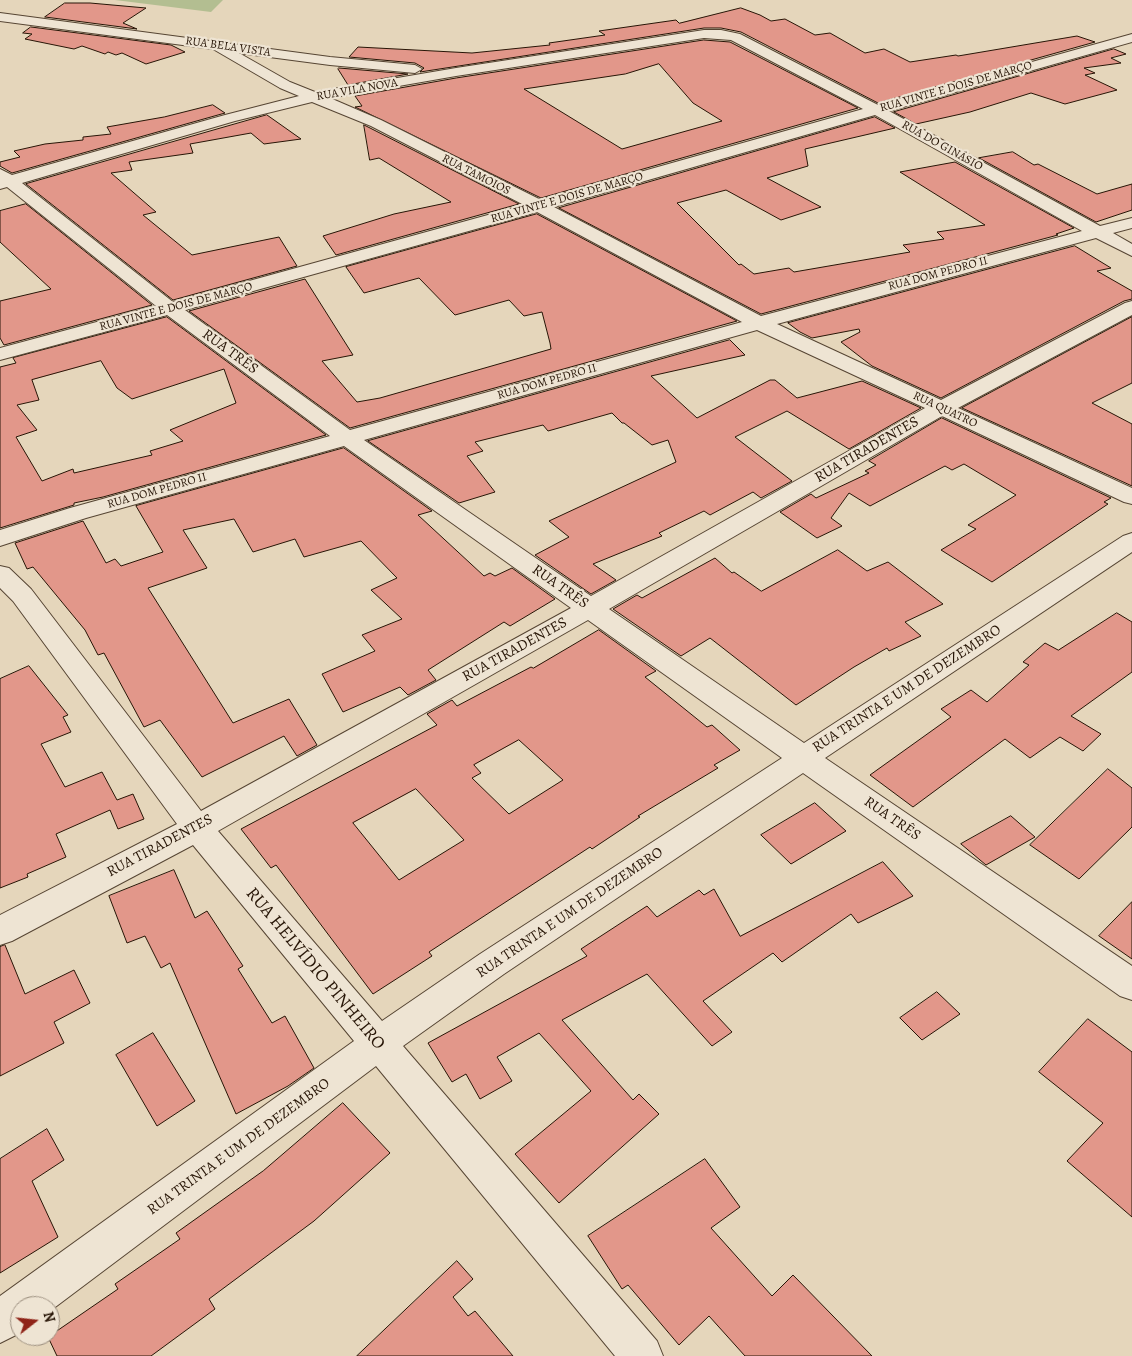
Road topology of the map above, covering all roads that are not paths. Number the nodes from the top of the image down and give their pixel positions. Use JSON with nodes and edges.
{"nodes":[{"id":1,"x":0,"y":18,"type":"edge"},
{"id":2,"x":722,"y":34,"type":"joint"},
{"id":3,"x":1132,"y":38,"type":"edge"},
{"id":4,"x":217,"y":46,"type":"junction"},
{"id":5,"x":449,"y":74,"type":"junction"},
{"id":6,"x":313,"y":97,"type":"junction"},
{"id":7,"x":876,"y":110,"type":"junction"},
{"id":8,"x":3,"y":180,"type":"edge"},
{"id":9,"x":538,"y":207,"type":"junction"},
{"id":10,"x":1132,"y":223,"type":"edge"},
{"id":11,"x":1097,"y":231,"type":"junction"},
{"id":12,"x":1132,"y":251,"type":"edge"},
{"id":13,"x":1132,"y":308,"type":"edge"},
{"id":14,"x":171,"y":309,"type":"junction"},
{"id":15,"x":759,"y":322,"type":"junction"},
{"id":16,"x":0,"y":354,"type":"edge"},
{"id":17,"x":941,"y":408,"type":"junction"},
{"id":18,"x":347,"y":438,"type":"junction"},
{"id":19,"x":1132,"y":497,"type":"edge"},
{"id":20,"x":0,"y":538,"type":"edge"},
{"id":21,"x":1132,"y":541,"type":"edge"},
{"id":22,"x":0,"y":574,"type":"edge"},
{"id":23,"x":590,"y":608,"type":"junction"},
{"id":24,"x":802,"y":757,"type":"junction"},
{"id":25,"x":197,"y":828,"type":"junction"},
{"id":26,"x":0,"y":931,"type":"edge"},
{"id":27,"x":1132,"y":985,"type":"edge"},
{"id":28,"x":378,"y":1044,"type":"junction"},
{"id":29,"x":36,"y":1296,"type":"edge"},
{"id":30,"x":642,"y":1356,"type":"edge"}],
"edges":[{"from":1,"to":4,"type":"street","name":"RUA BELA VISTA"},
{"from":2,"to":5,"type":"street","name":"RUA VILA NOVA"},
{"from":2,"to":7,"type":"street","name":"RUA DO GINÁSIO"},
{"from":3,"to":7,"type":"street","name":"RUA VINTE E DOIS DE MARÇO"},
{"from":4,"to":5,"type":"street","name":"RUA BELA VISTA"},
{"from":4,"to":6,"type":"street","name":"RUA TAMOIOS"},
{"from":5,"to":6,"type":"street","name":"RUA VILA NOVA"},
{"from":6,"to":8,"type":"street","name":"RUA VILA NOVA"},
{"from":6,"to":9,"type":"street","name":"RUA TAMOIOS"},
{"from":7,"to":9,"type":"street","name":"RUA VINTE E DOIS DE MARÇO"},
{"from":7,"to":11,"type":"street","name":"RUA DO GINÁSIO"},
{"from":8,"to":14,"type":"street","name":"RUA TRÊS"},
{"from":9,"to":14,"type":"street","name":"RUA VINTE E DOIS DE MARÇO"},
{"from":9,"to":15,"type":"street","name":"RUA TAMOIOS"},
{"from":10,"to":11,"type":"street","name":"RUA DOM PEDRO II"},
{"from":11,"to":12,"type":"street","name":"RUA DO GINÁSIO"},
{"from":11,"to":15,"type":"street","name":"RUA DOM PEDRO II"},
{"from":13,"to":17,"type":"street","name":"RUA TIRADENTES"},
{"from":14,"to":16,"type":"street","name":"RUA VINTE E DOIS DE MARÇO"},
{"from":14,"to":18,"type":"street","name":"RUA TRÊS"},
{"from":15,"to":17,"type":"street","name":"RUA QUATRO"},
{"from":15,"to":18,"type":"street","name":"RUA DOM PEDRO II"},
{"from":17,"to":19,"type":"street","name":"RUA QUATRO"},
{"from":17,"to":23,"type":"street","name":"RUA TIRADENTES"},
{"from":18,"to":20,"type":"street","name":"RUA DOM PEDRO II"},
{"from":18,"to":23,"type":"street","name":"RUA TRÊS"},
{"from":21,"to":24,"type":"street","name":"RUA TRINTA E UM DE DEZEMBRO"},
{"from":22,"to":25,"type":"street","name":"RUA HELVÍDIO PINHEIRO"},
{"from":23,"to":24,"type":"street","name":"RUA TRÊS"},
{"from":23,"to":25,"type":"street","name":"RUA TIRADENTES"},
{"from":24,"to":27,"type":"street","name":"RUA TRÊS"},
{"from":24,"to":28,"type":"street","name":"RUA TRINTA E UM DE DEZEMBRO"},
{"from":25,"to":26,"type":"street","name":"RUA TIRADENTES"},
{"from":25,"to":28,"type":"street","name":"RUA HELVÍDIO PINHEIRO"},
{"from":28,"to":29,"type":"street","name":"RUA TRINTA E UM DE DEZEMBRO"},
{"from":28,"to":30,"type":"street","name":"RUA HELVÍDIO PINHEIRO"}]}
